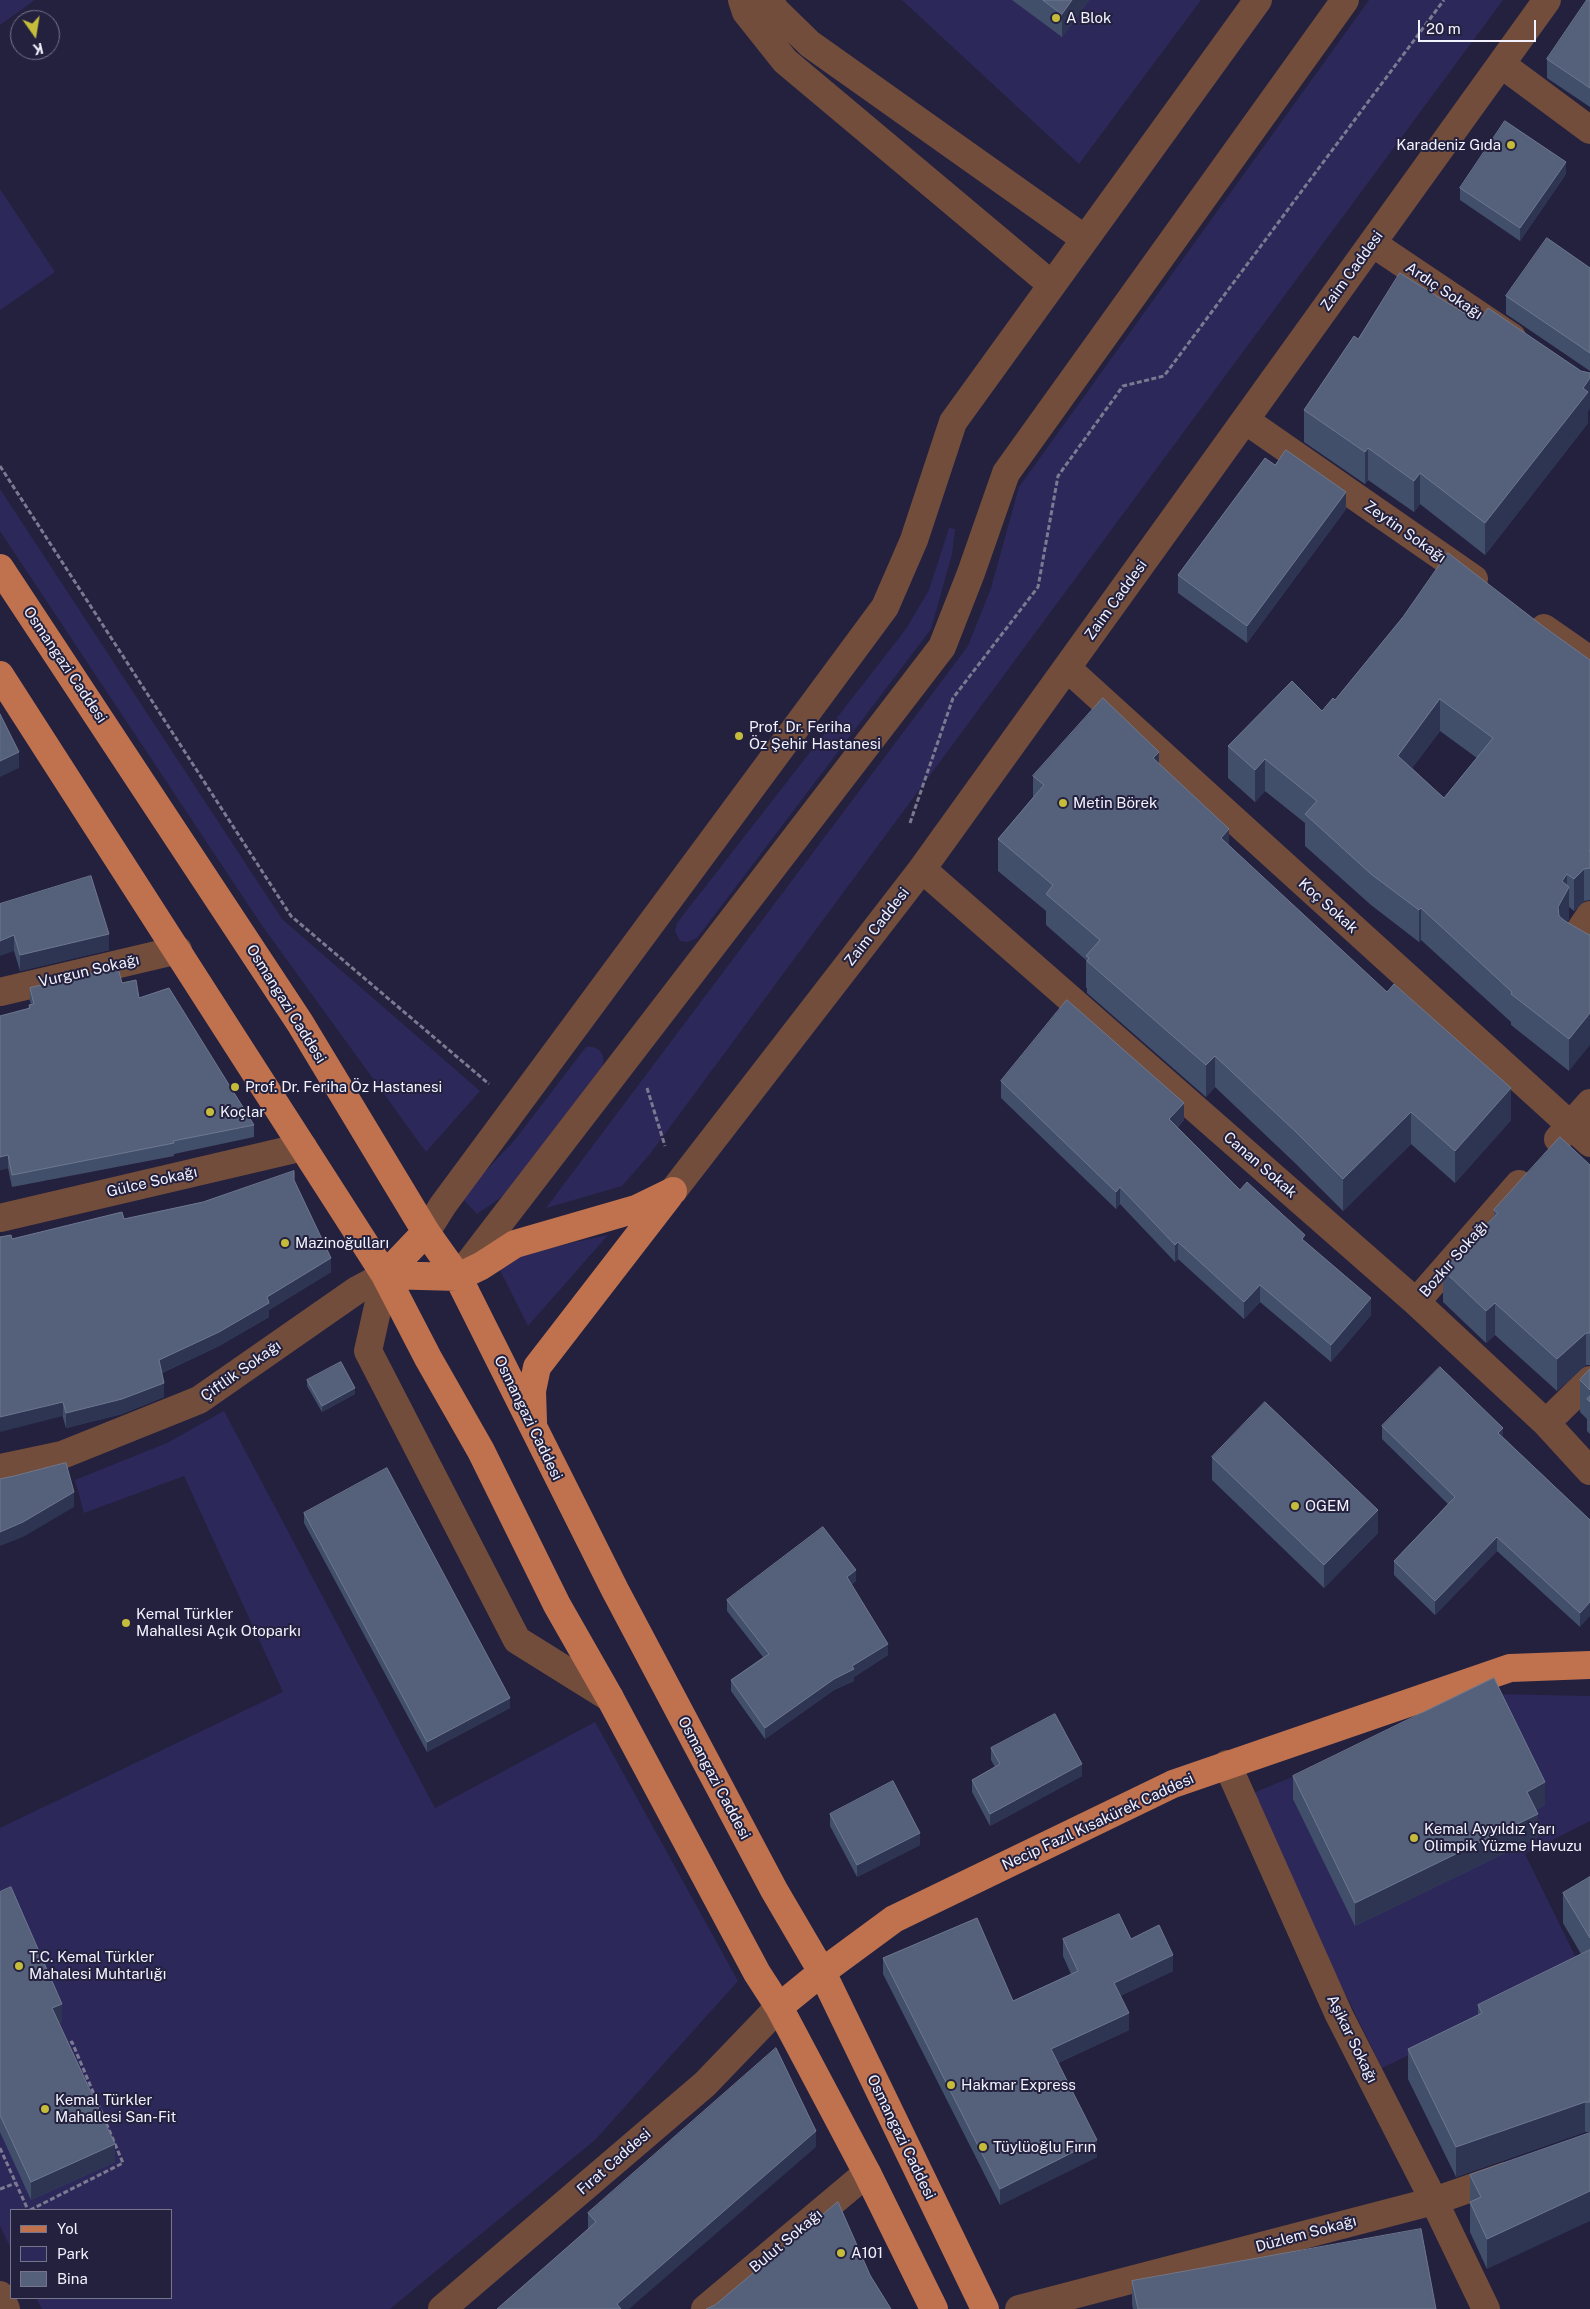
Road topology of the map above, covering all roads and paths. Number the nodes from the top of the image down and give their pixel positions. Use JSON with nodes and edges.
{"nodes":[{"id":1,"x":742,"y":0,"type":"edge"},
{"id":2,"x":770,"y":0,"type":"edge"},
{"id":3,"x":1258,"y":0,"type":"edge"},
{"id":4,"x":1345,"y":0,"type":"edge"},
{"id":5,"x":1444,"y":0,"type":"edge"},
{"id":6,"x":1547,"y":0,"type":"edge"},
{"id":7,"x":1501,"y":64,"type":"junction"},
{"id":8,"x":1590,"y":130,"type":"edge"},
{"id":9,"x":1085,"y":239,"type":"junction"},
{"id":10,"x":1372,"y":243,"type":"junction"},
{"id":11,"x":1052,"y":285,"type":"junction"},
{"id":12,"x":1534,"y":352,"type":"edge"},
{"id":13,"x":1245,"y":420,"type":"junction"},
{"id":14,"x":0,"y":466,"type":"edge"},
{"id":15,"x":0,"y":568,"type":"edge"},
{"id":16,"x":1494,"y":593,"type":"edge"},
{"id":17,"x":1526,"y":616,"type":"edge"},
{"id":18,"x":1590,"y":660,"type":"edge"},
{"id":19,"x":1066,"y":668,"type":"junction"},
{"id":20,"x":0,"y":675,"type":"edge"},
{"id":21,"x":908,"y":830,"type":"dead end"},
{"id":22,"x":922,"y":869,"type":"junction"},
{"id":23,"x":1590,"y":915,"type":"edge"},
{"id":24,"x":1581,"y":946,"type":"edge"},
{"id":25,"x":178,"y":950,"type":"junction"},
{"id":26,"x":0,"y":992,"type":"edge"},
{"id":27,"x":635,"y":1048,"type":"junction"},
{"id":28,"x":493,"y":1088,"type":"dead end"},
{"id":29,"x":1590,"y":1103,"type":"edge"},
{"id":30,"x":1570,"y":1125,"type":"junction"},
{"id":31,"x":1590,"y":1143,"type":"edge"},
{"id":32,"x":304,"y":1147,"type":"junction"},
{"id":33,"x":675,"y":1188,"type":"junction"},
{"id":34,"x":0,"y":1218,"type":"edge"},
{"id":35,"x":426,"y":1232,"type":"junction"},
{"id":36,"x":385,"y":1275,"type":"junction"},
{"id":37,"x":458,"y":1277,"type":"junction"},
{"id":38,"x":1416,"y":1302,"type":"junction"},
{"id":39,"x":1590,"y":1380,"type":"edge"},
{"id":40,"x":1546,"y":1423,"type":"junction"},
{"id":41,"x":533,"y":1431,"type":"junction"},
{"id":42,"x":0,"y":1468,"type":"edge"},
{"id":43,"x":1590,"y":1471,"type":"edge"},
{"id":44,"x":1590,"y":1665,"type":"edge"},
{"id":45,"x":610,"y":1698,"type":"junction"},
{"id":46,"x":1227,"y":1764,"type":"junction"},
{"id":47,"x":822,"y":1972,"type":"junction"},
{"id":48,"x":779,"y":2008,"type":"junction"},
{"id":49,"x":63,"y":2046,"type":"edge"},
{"id":50,"x":0,"y":2148,"type":"edge"},
{"id":51,"x":1526,"y":2169,"type":"edge"},
{"id":52,"x":867,"y":2173,"type":"junction"},
{"id":53,"x":16,"y":2183,"type":"junction"},
{"id":54,"x":0,"y":2189,"type":"edge"},
{"id":55,"x":1434,"y":2201,"type":"junction"},
{"id":56,"x":29,"y":2209,"type":"edge"},
{"id":57,"x":31,"y":2209,"type":"edge"},
{"id":58,"x":0,"y":2295,"type":"edge"},
{"id":59,"x":6,"y":2309,"type":"edge"},
{"id":60,"x":442,"y":2309,"type":"edge"},
{"id":61,"x":705,"y":2309,"type":"edge"},
{"id":62,"x":934,"y":2309,"type":"edge"},
{"id":63,"x":985,"y":2309,"type":"edge"},
{"id":64,"x":1019,"y":2309,"type":"edge"},
{"id":65,"x":1486,"y":2309,"type":"edge"}],
"edges":[{"from":1,"to":11,"type":"street"},
{"from":2,"to":9,"type":"street"},
{"from":3,"to":9,"type":"street"},
{"from":4,"to":27,"type":"street"},
{"from":5,"to":21,"type":"path"},
{"from":6,"to":7,"type":"street","name":"Zaim Caddesi"},
{"from":7,"to":8,"type":"street"},
{"from":7,"to":10,"type":"street","name":"Zaim Caddesi"},
{"from":9,"to":11,"type":"street"},
{"from":10,"to":12,"type":"street","name":"Ardıç Sokağı"},
{"from":10,"to":13,"type":"street","name":"Zaim Caddesi"},
{"from":11,"to":35,"type":"street"},
{"from":13,"to":16,"type":"street","name":"Zeytin Sokağı"},
{"from":13,"to":19,"type":"street","name":"Zaim Caddesi"},
{"from":14,"to":28,"type":"path"},
{"from":15,"to":35,"type":"main road","name":"Osmangazi Caddesi"},
{"from":17,"to":18,"type":"street"},
{"from":19,"to":22,"type":"street","name":"Zaim Caddesi"},
{"from":19,"to":30,"type":"street","name":"Koç Sokak"},
{"from":20,"to":25,"type":"main road"},
{"from":22,"to":33,"type":"street","name":"Zaim Caddesi"},
{"from":22,"to":38,"type":"street","name":"Canan Sokak"},
{"from":23,"to":24,"type":"street"},
{"from":25,"to":26,"type":"street","name":"Vurgun Sokağı"},
{"from":25,"to":32,"type":"main road"},
{"from":27,"to":33,"type":"path"},
{"from":27,"to":37,"type":"street"},
{"from":29,"to":30,"type":"street","name":"Bozkır Sokağı"},
{"from":30,"to":31,"type":"street","name":"Koç Sokak"},
{"from":30,"to":38,"type":"street","name":"Bozkır Sokağı"},
{"from":32,"to":34,"type":"street","name":"Gülce Sokağı"},
{"from":32,"to":36,"type":"main road"},
{"from":33,"to":37,"type":"main road"},
{"from":33,"to":41,"type":"main road"},
{"from":35,"to":36,"type":"main road"},
{"from":35,"to":37,"type":"main road","name":"Osmangazi Caddesi"},
{"from":36,"to":37,"type":"main road"},
{"from":36,"to":42,"type":"street","name":"Çiftlik Sokağı"},
{"from":36,"to":45,"type":"main road"},
{"from":36,"to":45,"type":"street"},
{"from":37,"to":41,"type":"main road","name":"Osmangazi Caddesi"},
{"from":38,"to":40,"type":"street","name":"Canan Sokak"},
{"from":39,"to":40,"type":"street"},
{"from":40,"to":43,"type":"street","name":"Canan Sokak"},
{"from":41,"to":47,"type":"main road","name":"Osmangazi Caddesi"},
{"from":44,"to":46,"type":"main road","name":"Necip Fazıl Kısakürek Caddesi"},
{"from":45,"to":48,"type":"main road"},
{"from":46,"to":47,"type":"main road","name":"Necip Fazıl Kısakürek Caddesi"},
{"from":46,"to":55,"type":"street","name":"Aşikar Sokağı"},
{"from":47,"to":48,"type":"main road","name":"Necip Fazıl Kısakürek Caddesi"},
{"from":47,"to":63,"type":"main road","name":"Osmangazi Caddesi"},
{"from":48,"to":52,"type":"main road"},
{"from":48,"to":60,"type":"street","name":"Fırat Caddesi"},
{"from":49,"to":57,"type":"path"},
{"from":50,"to":53,"type":"path"},
{"from":51,"to":55,"type":"street","name":"Düzlem Sokağı"},
{"from":52,"to":61,"type":"street","name":"Bulut Sokağı"},
{"from":52,"to":62,"type":"main road"},
{"from":53,"to":54,"type":"path"},
{"from":53,"to":56,"type":"path"},
{"from":55,"to":64,"type":"street","name":"Düzlem Sokağı"},
{"from":55,"to":65,"type":"street","name":"Aşikar Sokağı"},
{"from":58,"to":59,"type":"street"}]}
